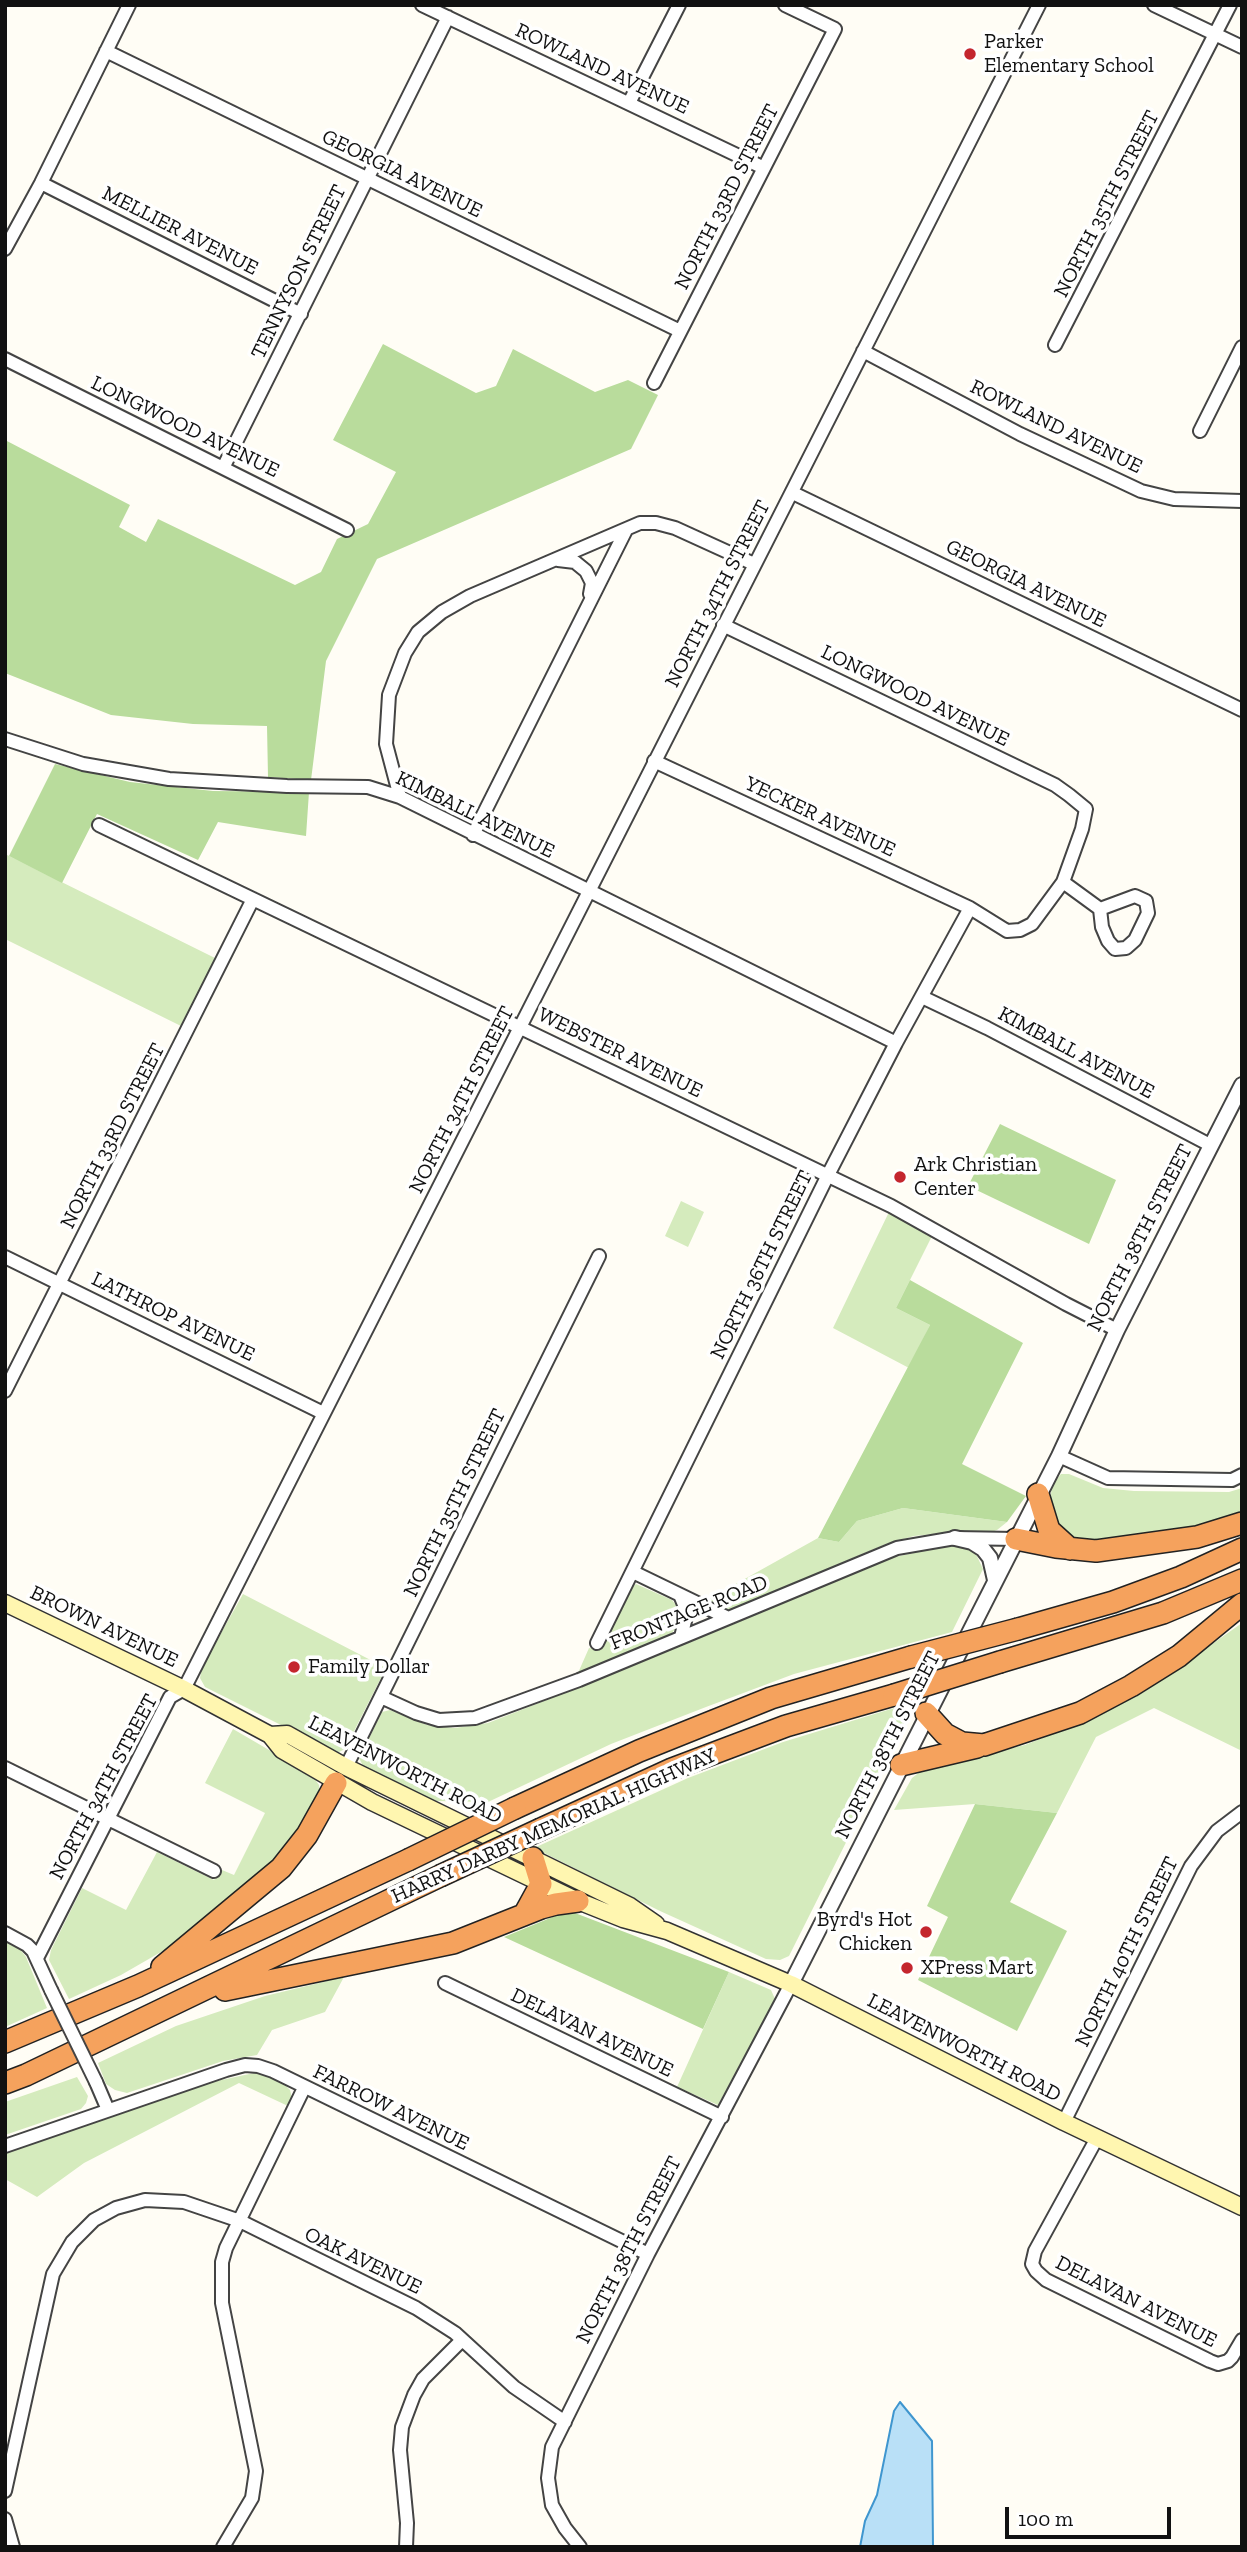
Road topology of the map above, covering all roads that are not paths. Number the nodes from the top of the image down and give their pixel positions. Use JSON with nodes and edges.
{"nodes":[{"id":1,"x":128,"y":5,"type":"edge"},
{"id":2,"x":422,"y":5,"type":"edge"},
{"id":3,"x":679,"y":5,"type":"edge"},
{"id":4,"x":785,"y":5,"type":"edge"},
{"id":5,"x":1038,"y":5,"type":"edge"},
{"id":6,"x":1154,"y":5,"type":"edge"},
{"id":7,"x":1230,"y":5,"type":"edge"},
{"id":8,"x":448,"y":18,"type":"junction"},
{"id":9,"x":1216,"y":34,"type":"junction"},
{"id":10,"x":1242,"y":47,"type":"edge"},
{"id":11,"x":106,"y":51,"type":"junction"},
{"id":12,"x":629,"y":103,"type":"junction"},
{"id":13,"x":764,"y":168,"type":"junction"},
{"id":14,"x":367,"y":178,"type":"junction"},
{"id":15,"x":41,"y":183,"type":"junction"},
{"id":16,"x":5,"y":249,"type":"edge"},
{"id":17,"x":301,"y":314,"type":"junction"},
{"id":18,"x":680,"y":331,"type":"junction"},
{"id":19,"x":1055,"y":345,"type":"dead end"},
{"id":20,"x":1242,"y":347,"type":"edge"},
{"id":21,"x":863,"y":351,"type":"junction"},
{"id":22,"x":5,"y":359,"type":"edge"},
{"id":23,"x":654,"y":383,"type":"dead end"},
{"id":24,"x":1200,"y":430,"type":"dead end"},
{"id":25,"x":223,"y":468,"type":"junction"},
{"id":26,"x":793,"y":492,"type":"junction"},
{"id":27,"x":1242,"y":501,"type":"edge"},
{"id":28,"x":347,"y":530,"type":"dead end"},
{"id":29,"x":626,"y":530,"type":"junction"},
{"id":30,"x":555,"y":560,"type":"junction"},
{"id":31,"x":754,"y":564,"type":"junction"},
{"id":32,"x":590,"y":598,"type":"junction"},
{"id":33,"x":723,"y":625,"type":"junction"},
{"id":34,"x":1242,"y":710,"type":"edge"},
{"id":35,"x":5,"y":739,"type":"edge"},
{"id":36,"x":654,"y":761,"type":"junction"},
{"id":37,"x":400,"y":797,"type":"junction"},
{"id":38,"x":99,"y":825,"type":"dead end"},
{"id":39,"x":473,"y":835,"type":"junction"},
{"id":40,"x":1063,"y":882,"type":"junction"},
{"id":41,"x":589,"y":892,"type":"junction"},
{"id":42,"x":253,"y":899,"type":"junction"},
{"id":43,"x":970,"y":908,"type":"junction"},
{"id":44,"x":1100,"y":909,"type":"junction"},
{"id":45,"x":922,"y":997,"type":"junction"},
{"id":46,"x":521,"y":1027,"type":"junction"},
{"id":47,"x":896,"y":1043,"type":"junction"},
{"id":48,"x":1242,"y":1085,"type":"edge"},
{"id":49,"x":1210,"y":1145,"type":"junction"},
{"id":50,"x":828,"y":1175,"type":"junction"},
{"id":51,"x":599,"y":1256,"type":"dead end"},
{"id":52,"x":5,"y":1257,"type":"edge"},
{"id":53,"x":60,"y":1284,"type":"junction"},
{"id":54,"x":1116,"y":1330,"type":"junction"},
{"id":55,"x":5,"y":1391,"type":"edge"},
{"id":56,"x":323,"y":1413,"type":"junction"},
{"id":57,"x":1059,"y":1456,"type":"junction"},
{"id":58,"x":1237,"y":1478,"type":"edge"},
{"id":59,"x":1038,"y":1494,"type":"junction"},
{"id":60,"x":1242,"y":1522,"type":"edge"},
{"id":61,"x":955,"y":1538,"type":"junction"},
{"id":62,"x":1016,"y":1539,"type":"junction"},
{"id":63,"x":1070,"y":1549,"type":"junction"},
{"id":64,"x":1242,"y":1549,"type":"edge"},
{"id":65,"x":633,"y":1572,"type":"junction"},
{"id":66,"x":995,"y":1580,"type":"junction"},
{"id":67,"x":1242,"y":1580,"type":"edge"},
{"id":68,"x":680,"y":1595,"type":"junction"},
{"id":69,"x":5,"y":1603,"type":"edge"},
{"id":70,"x":1242,"y":1604,"type":"edge"},
{"id":71,"x":728,"y":1618,"type":"junction"},
{"id":72,"x":681,"y":1637,"type":"junction"},
{"id":73,"x":597,"y":1643,"type":"dead end"},
{"id":74,"x":184,"y":1689,"type":"junction"},
{"id":75,"x":381,"y":1696,"type":"junction"},
{"id":76,"x":926,"y":1713,"type":"junction"},
{"id":77,"x":984,"y":1745,"type":"junction"},
{"id":78,"x":901,"y":1765,"type":"junction"},
{"id":79,"x":5,"y":1768,"type":"edge"},
{"id":80,"x":341,"y":1775,"type":"junction"},
{"id":81,"x":1242,"y":1812,"type":"edge"},
{"id":82,"x":108,"y":1819,"type":"junction"},
{"id":83,"x":533,"y":1858,"type":"junction"},
{"id":84,"x":214,"y":1871,"type":"dead end"},
{"id":85,"x":541,"y":1884,"type":"junction"},
{"id":86,"x":578,"y":1901,"type":"junction"},
{"id":87,"x":524,"y":1915,"type":"junction"},
{"id":88,"x":667,"y":1931,"type":"junction"},
{"id":89,"x":5,"y":1933,"type":"edge"},
{"id":90,"x":37,"y":1958,"type":"junction"},
{"id":91,"x":445,"y":1983,"type":"dead end"},
{"id":92,"x":791,"y":1984,"type":"junction"},
{"id":93,"x":138,"y":1986,"type":"junction"},
{"id":94,"x":192,"y":1996,"type":"junction"},
{"id":95,"x":5,"y":2042,"type":"edge"},
{"id":96,"x":5,"y":2083,"type":"edge"},
{"id":97,"x":304,"y":2088,"type":"junction"},
{"id":98,"x":108,"y":2110,"type":"junction"},
{"id":99,"x":722,"y":2117,"type":"junction"},
{"id":100,"x":1064,"y":2122,"type":"junction"},
{"id":101,"x":1097,"y":2138,"type":"junction"},
{"id":102,"x":5,"y":2146,"type":"edge"},
{"id":103,"x":1242,"y":2207,"type":"edge"},
{"id":104,"x":240,"y":2221,"type":"junction"},
{"id":105,"x":649,"y":2254,"type":"junction"},
{"id":106,"x":1242,"y":2340,"type":"edge"},
{"id":107,"x":461,"y":2341,"type":"junction"},
{"id":108,"x":565,"y":2422,"type":"junction"},
{"id":109,"x":5,"y":2491,"type":"edge"},
{"id":110,"x":5,"y":2519,"type":"edge"},
{"id":111,"x":12,"y":2543,"type":"edge"},
{"id":112,"x":223,"y":2547,"type":"edge"},
{"id":113,"x":406,"y":2547,"type":"edge"},
{"id":114,"x":580,"y":2547,"type":"edge"}],
"edges":[{"from":1,"to":11,"type":"street"},
{"from":2,"to":8,"type":"street","name":"ROWLAND AVENUE"},
{"from":3,"to":12,"type":"street"},
{"from":4,"to":13,"type":"street","name":"NORTH 33RD STREET"},
{"from":5,"to":21,"type":"street","name":"NORTH 34TH STREET"},
{"from":6,"to":9,"type":"street"},
{"from":7,"to":9,"type":"street","name":"NORTH 35TH STREET"},
{"from":8,"to":12,"type":"street","name":"ROWLAND AVENUE"},
{"from":8,"to":14,"type":"street","name":"TENNYSON STREET"},
{"from":9,"to":10,"type":"street"},
{"from":9,"to":19,"type":"street","name":"NORTH 35TH STREET"},
{"from":11,"to":14,"type":"street","name":"GEORGIA AVENUE"},
{"from":11,"to":15,"type":"street"},
{"from":12,"to":13,"type":"street","name":"ROWLAND AVENUE"},
{"from":13,"to":18,"type":"street","name":"NORTH 33RD STREET"},
{"from":14,"to":17,"type":"street","name":"TENNYSON STREET"},
{"from":14,"to":18,"type":"street","name":"GEORGIA AVENUE"},
{"from":15,"to":16,"type":"street"},
{"from":15,"to":17,"type":"street","name":"MELLIER AVENUE"},
{"from":17,"to":25,"type":"street","name":"TENNYSON STREET"},
{"from":18,"to":23,"type":"street","name":"NORTH 33RD STREET"},
{"from":20,"to":24,"type":"street"},
{"from":21,"to":26,"type":"street","name":"NORTH 34TH STREET"},
{"from":21,"to":27,"type":"street","name":"ROWLAND AVENUE"},
{"from":22,"to":25,"type":"street","name":"LONGWOOD AVENUE"},
{"from":25,"to":28,"type":"street","name":"LONGWOOD AVENUE"},
{"from":26,"to":31,"type":"street","name":"NORTH 34TH STREET"},
{"from":26,"to":34,"type":"street","name":"GEORGIA AVENUE"},
{"from":29,"to":30,"type":"street"},
{"from":29,"to":31,"type":"street"},
{"from":29,"to":32,"type":"street"},
{"from":30,"to":32,"type":"street"},
{"from":30,"to":37,"type":"street"},
{"from":31,"to":33,"type":"street","name":"NORTH 34TH STREET"},
{"from":32,"to":39,"type":"street"},
{"from":33,"to":36,"type":"street","name":"NORTH 34TH STREET"},
{"from":33,"to":40,"type":"street","name":"LONGWOOD AVENUE"},
{"from":35,"to":37,"type":"street","name":"KIMBALL AVENUE"},
{"from":36,"to":41,"type":"street","name":"NORTH 34TH STREET"},
{"from":36,"to":43,"type":"street","name":"YECKER AVENUE"},
{"from":37,"to":39,"type":"street","name":"KIMBALL AVENUE"},
{"from":38,"to":42,"type":"street","name":"WEBSTER AVENUE"},
{"from":39,"to":41,"type":"street","name":"KIMBALL AVENUE"},
{"from":40,"to":43,"type":"street","name":"YECKER AVENUE"},
{"from":40,"to":44,"type":"street"},
{"from":41,"to":46,"type":"street","name":"NORTH 34TH STREET"},
{"from":41,"to":47,"type":"street","name":"KIMBALL AVENUE"},
{"from":42,"to":46,"type":"street","name":"WEBSTER AVENUE"},
{"from":42,"to":53,"type":"street","name":"NORTH 33RD STREET"},
{"from":43,"to":45,"type":"street","name":"NORTH 36TH STREET"},
{"from":44,"to":44,"type":"street"},
{"from":45,"to":47,"type":"street","name":"NORTH 36TH STREET"},
{"from":45,"to":49,"type":"street","name":"KIMBALL AVENUE"},
{"from":46,"to":50,"type":"street","name":"WEBSTER AVENUE"},
{"from":46,"to":56,"type":"street","name":"NORTH 34TH STREET"},
{"from":47,"to":50,"type":"street","name":"NORTH 36TH STREET"},
{"from":48,"to":49,"type":"street","name":"NORTH 38TH STREET"},
{"from":49,"to":54,"type":"street","name":"NORTH 38TH STREET"},
{"from":50,"to":54,"type":"street","name":"WEBSTER AVENUE"},
{"from":50,"to":65,"type":"street","name":"NORTH 36TH STREET"},
{"from":51,"to":75,"type":"street","name":"NORTH 35TH STREET"},
{"from":52,"to":53,"type":"street","name":"LATHROP AVENUE"},
{"from":53,"to":55,"type":"street","name":"NORTH 33RD STREET"},
{"from":53,"to":56,"type":"street","name":"LATHROP AVENUE"},
{"from":54,"to":57,"type":"street","name":"NORTH 38TH STREET"},
{"from":56,"to":74,"type":"street","name":"NORTH 34TH STREET"},
{"from":57,"to":58,"type":"street"},
{"from":57,"to":59,"type":"street","name":"NORTH 38TH STREET"},
{"from":59,"to":62,"type":"street","name":"NORTH 38TH STREET"},
{"from":59,"to":63,"type":"highway"},
{"from":60,"to":63,"type":"highway"},
{"from":61,"to":62,"type":"street","name":"FRONTAGE ROAD"},
{"from":61,"to":66,"type":"street"},
{"from":61,"to":71,"type":"street","name":"FRONTAGE ROAD"},
{"from":62,"to":63,"type":"highway"},
{"from":62,"to":66,"type":"street","name":"NORTH 38TH STREET"},
{"from":64,"to":93,"type":"highway","name":"HARRY DARBY MEMORIAL HIGHWAY","bridge":true},
{"from":65,"to":68,"type":"street"},
{"from":65,"to":73,"type":"street","name":"NORTH 36TH STREET"},
{"from":66,"to":76,"type":"street","name":"NORTH 38TH STREET"},
{"from":67,"to":94,"type":"highway","name":"HARRY DARBY MEMORIAL HIGHWAY","bridge":true},
{"from":68,"to":71,"type":"street"},
{"from":68,"to":72,"type":"street"},
{"from":69,"to":74,"type":"main road","name":"BROWN AVENUE"},
{"from":70,"to":77,"type":"highway"},
{"from":71,"to":72,"type":"street","name":"FRONTAGE ROAD"},
{"from":72,"to":75,"type":"street","name":"FRONTAGE ROAD"},
{"from":74,"to":80,"type":"main road","name":"LEAVENWORTH ROAD"},
{"from":74,"to":82,"type":"street","name":"NORTH 34TH STREET"},
{"from":75,"to":80,"type":"street","name":"NORTH 35TH STREET"},
{"from":76,"to":77,"type":"highway"},
{"from":76,"to":78,"type":"street","name":"NORTH 38TH STREET"},
{"from":77,"to":78,"type":"highway"},
{"from":78,"to":92,"type":"street","name":"NORTH 38TH STREET"},
{"from":79,"to":82,"type":"street"},
{"from":80,"to":83,"type":"main road","name":"LEAVENWORTH ROAD"},
{"from":80,"to":85,"type":"main road","name":"LEAVENWORTH ROAD"},
{"from":80,"to":93,"type":"highway"},
{"from":81,"to":100,"type":"street","name":"NORTH 40TH STREET"},
{"from":82,"to":84,"type":"street"},
{"from":82,"to":90,"type":"street","name":"NORTH 34TH STREET"},
{"from":83,"to":85,"type":"highway"},
{"from":83,"to":88,"type":"main road","name":"LEAVENWORTH ROAD"},
{"from":85,"to":86,"type":"main road","name":"LEAVENWORTH ROAD"},
{"from":85,"to":87,"type":"highway"},
{"from":86,"to":87,"type":"highway"},
{"from":86,"to":88,"type":"main road","name":"LEAVENWORTH ROAD"},
{"from":87,"to":94,"type":"highway"},
{"from":88,"to":92,"type":"main road","name":"LEAVENWORTH ROAD"},
{"from":89,"to":90,"type":"street"},
{"from":90,"to":98,"type":"street","bridge":true},
{"from":91,"to":99,"type":"street","name":"DELAVAN AVENUE"},
{"from":92,"to":99,"type":"street","name":"NORTH 38TH STREET"},
{"from":92,"to":100,"type":"main road","name":"LEAVENWORTH ROAD"},
{"from":93,"to":95,"type":"highway","name":"HARRY DARBY MEMORIAL HIGHWAY"},
{"from":94,"to":96,"type":"highway","name":"HARRY DARBY MEMORIAL HIGHWAY"},
{"from":97,"to":98,"type":"street","name":"FARROW AVENUE"},
{"from":97,"to":104,"type":"street"},
{"from":97,"to":105,"type":"street","name":"FARROW AVENUE"},
{"from":98,"to":102,"type":"street"},
{"from":99,"to":105,"type":"street","name":"NORTH 38TH STREET"},
{"from":100,"to":101,"type":"main road","name":"LEAVENWORTH ROAD"},
{"from":101,"to":103,"type":"main road","name":"LEAVENWORTH ROAD"},
{"from":101,"to":106,"type":"street","name":"DELAVAN AVENUE"},
{"from":104,"to":107,"type":"street","name":"OAK AVENUE"},
{"from":104,"to":109,"type":"street","name":"OAK AVENUE"},
{"from":104,"to":112,"type":"street"},
{"from":105,"to":108,"type":"street","name":"NORTH 38TH STREET"},
{"from":107,"to":108,"type":"street","name":"OAK AVENUE"},
{"from":107,"to":113,"type":"street"},
{"from":108,"to":114,"type":"street","name":"NORTH 38TH STREET"},
{"from":110,"to":111,"type":"street"}]}
